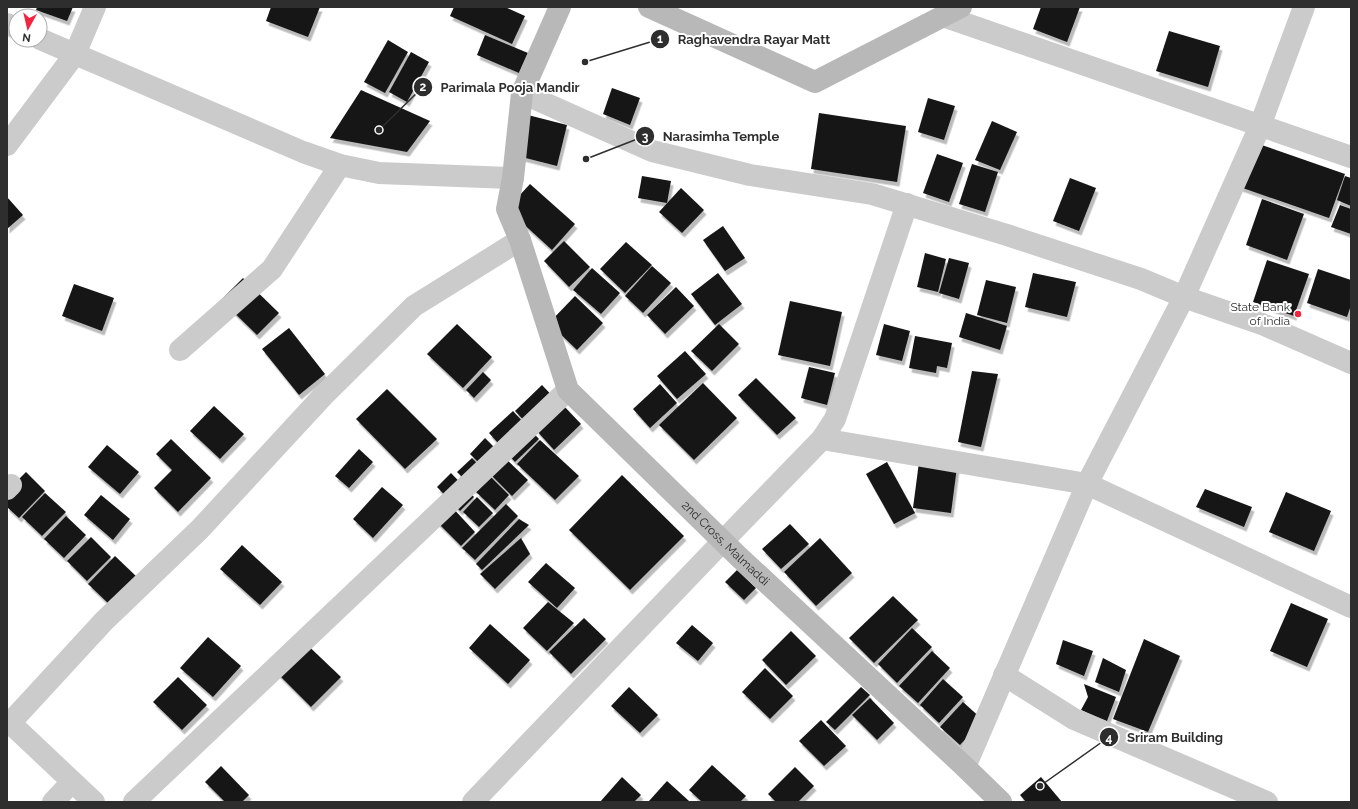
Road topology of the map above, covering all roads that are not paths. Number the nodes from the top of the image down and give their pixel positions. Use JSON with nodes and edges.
{"nodes":[{"id":1,"x":95,"y":7,"type":"edge"},
{"id":2,"x":560,"y":7,"type":"edge"},
{"id":3,"x":649,"y":7,"type":"edge"},
{"id":4,"x":1304,"y":7,"type":"edge"},
{"id":5,"x":952,"y":12,"type":"edge"},
{"id":6,"x":48,"y":42,"type":"edge"},
{"id":7,"x":75,"y":54,"type":"junction"},
{"id":8,"x":522,"y":93,"type":"junction"},
{"id":9,"x":1260,"y":126,"type":"junction"},
{"id":10,"x":7,"y":144,"type":"edge"},
{"id":11,"x":1351,"y":157,"type":"edge"},
{"id":12,"x":340,"y":165,"type":"junction"},
{"id":13,"x":513,"y":178,"type":"junction"},
{"id":14,"x":907,"y":204,"type":"junction"},
{"id":15,"x":520,"y":240,"type":"junction"},
{"id":16,"x":1184,"y":297,"type":"junction"},
{"id":17,"x":180,"y":350,"type":"dead end"},
{"id":18,"x":1351,"y":362,"type":"edge"},
{"id":19,"x":568,"y":390,"type":"junction"},
{"id":20,"x":822,"y":439,"type":"junction"},
{"id":21,"x":1087,"y":484,"type":"junction"},
{"id":22,"x":723,"y":541,"type":"junction"},
{"id":23,"x":1351,"y":607,"type":"edge"},
{"id":24,"x":1004,"y":675,"type":"junction"},
{"id":25,"x":8,"y":721,"type":"edge"},
{"id":26,"x":965,"y":767,"type":"junction"},
{"id":27,"x":72,"y":782,"type":"junction"},
{"id":28,"x":53,"y":802,"type":"edge"},
{"id":29,"x":94,"y":802,"type":"edge"},
{"id":30,"x":134,"y":802,"type":"edge"},
{"id":31,"x":473,"y":802,"type":"edge"},
{"id":32,"x":1001,"y":802,"type":"edge"},
{"id":33,"x":1267,"y":802,"type":"edge"}],
"edges":[{"from":1,"to":7,"type":"street"},
{"from":2,"to":8,"type":"street","name":"2nd Cross, Malmaddi"},
{"from":3,"to":5,"type":"street"},
{"from":4,"to":9,"type":"street"},
{"from":5,"to":9,"type":"street"},
{"from":6,"to":7,"type":"street"},
{"from":7,"to":10,"type":"street"},
{"from":7,"to":12,"type":"street"},
{"from":8,"to":13,"type":"street","name":"2nd Cross, Malmaddi"},
{"from":8,"to":14,"type":"street"},
{"from":9,"to":11,"type":"street"},
{"from":9,"to":16,"type":"street"},
{"from":12,"to":13,"type":"street"},
{"from":12,"to":17,"type":"street"},
{"from":13,"to":15,"type":"street","name":"2nd Cross, Malmaddi"},
{"from":14,"to":16,"type":"street"},
{"from":14,"to":20,"type":"street"},
{"from":15,"to":19,"type":"street","name":"2nd Cross, Malmaddi"},
{"from":15,"to":25,"type":"street"},
{"from":16,"to":18,"type":"street"},
{"from":16,"to":21,"type":"street"},
{"from":19,"to":22,"type":"street","name":"2nd Cross, Malmaddi"},
{"from":19,"to":30,"type":"street"},
{"from":20,"to":21,"type":"street"},
{"from":20,"to":22,"type":"street"},
{"from":21,"to":23,"type":"street"},
{"from":21,"to":24,"type":"street"},
{"from":22,"to":26,"type":"street","name":"2nd Cross, Malmaddi"},
{"from":22,"to":31,"type":"street"},
{"from":24,"to":26,"type":"street"},
{"from":24,"to":33,"type":"street"},
{"from":25,"to":27,"type":"street"},
{"from":26,"to":32,"type":"street","name":"2nd Cross, Malmaddi"},
{"from":27,"to":28,"type":"street"},
{"from":27,"to":29,"type":"street"}]}
